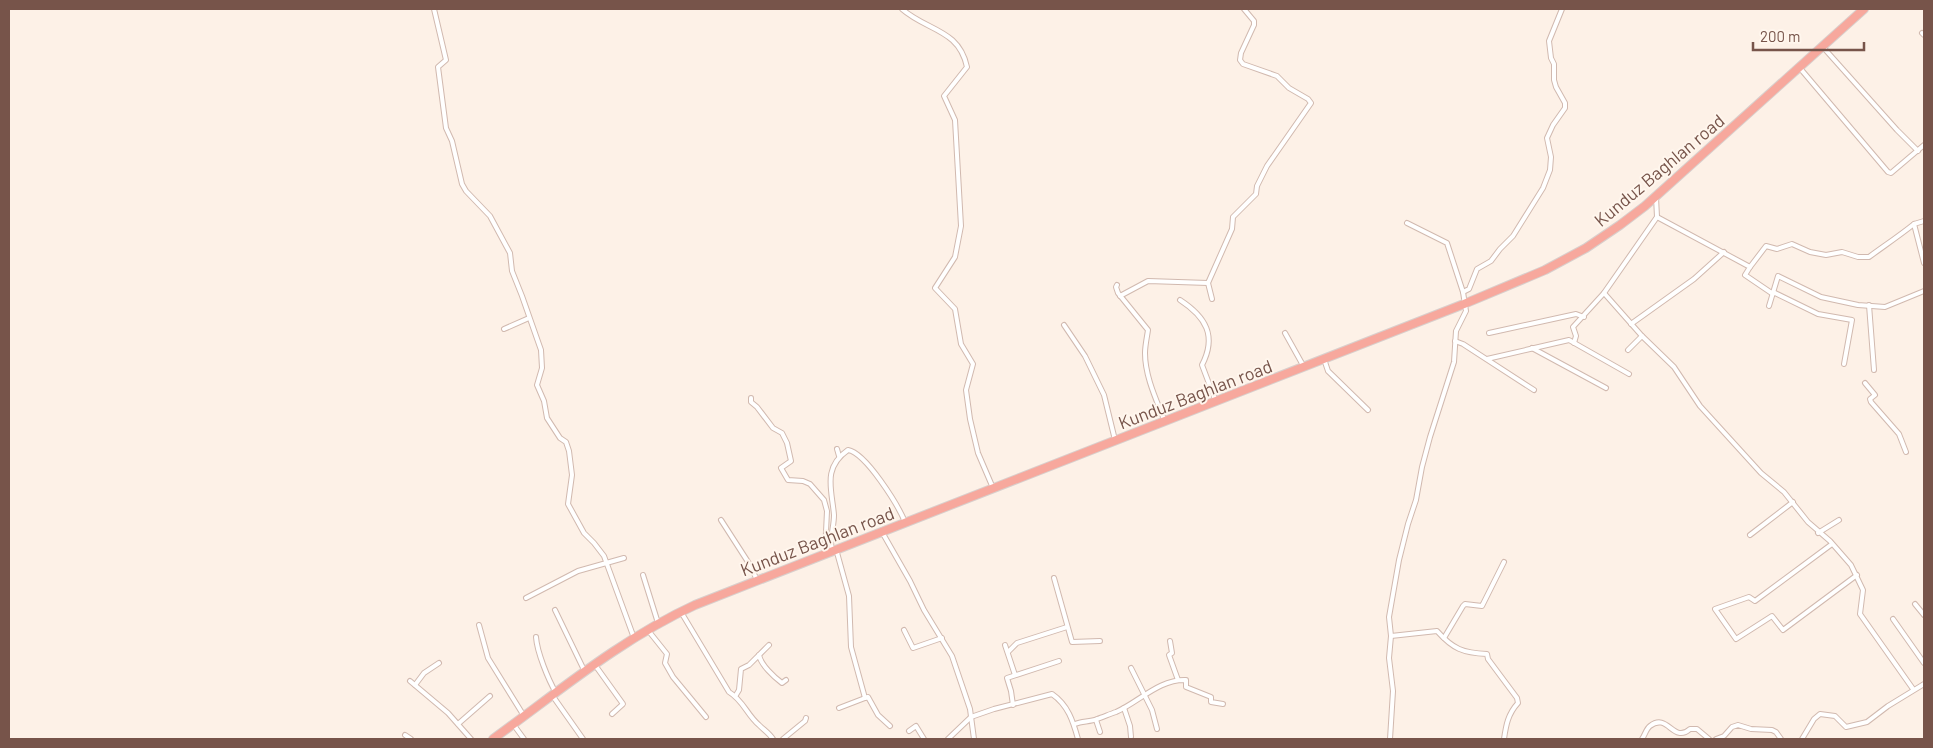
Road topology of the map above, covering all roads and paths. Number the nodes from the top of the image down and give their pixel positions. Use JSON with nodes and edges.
{"nodes":[{"id":1,"x":434,"y":9,"type":"edge"},
{"id":2,"x":902,"y":9,"type":"edge"},
{"id":3,"x":1244,"y":9,"type":"edge"},
{"id":4,"x":1562,"y":9,"type":"edge"},
{"id":5,"x":1864,"y":9,"type":"edge"},
{"id":6,"x":1822,"y":46,"type":"junction"},
{"id":7,"x":1799,"y":67,"type":"junction"},
{"id":8,"x":1924,"y":145,"type":"edge"},
{"id":9,"x":1918,"y":151,"type":"junction"},
{"id":10,"x":1656,"y":197,"type":"junction"},
{"id":11,"x":1658,"y":217,"type":"junction"},
{"id":12,"x":1924,"y":221,"type":"edge"},
{"id":13,"x":1408,"y":223,"type":"dead end"},
{"id":14,"x":1914,"y":224,"type":"junction"},
{"id":15,"x":1724,"y":252,"type":"junction"},
{"id":16,"x":1924,"y":262,"type":"edge"},
{"id":17,"x":1750,"y":266,"type":"junction"},
{"id":18,"x":1208,"y":283,"type":"junction"},
{"id":19,"x":1118,"y":285,"type":"dead end"},
{"id":20,"x":1924,"y":291,"type":"edge"},
{"id":21,"x":1463,"y":292,"type":"junction"},
{"id":22,"x":1604,"y":292,"type":"junction"},
{"id":23,"x":1773,"y":293,"type":"junction"},
{"id":24,"x":1120,"y":296,"type":"junction"},
{"id":25,"x":1212,"y":299,"type":"dead end"},
{"id":26,"x":1180,"y":300,"type":"dead end"},
{"id":27,"x":1464,"y":303,"type":"junction"},
{"id":28,"x":1769,"y":306,"type":"dead end"},
{"id":29,"x":1869,"y":306,"type":"junction"},
{"id":30,"x":1584,"y":317,"type":"junction"},
{"id":31,"x":529,"y":318,"type":"junction"},
{"id":32,"x":1632,"y":324,"type":"junction"},
{"id":33,"x":1064,"y":325,"type":"dead end"},
{"id":34,"x":504,"y":330,"type":"dead end"},
{"id":35,"x":1285,"y":333,"type":"dead end"},
{"id":36,"x":1489,"y":333,"type":"dead end"},
{"id":37,"x":1642,"y":336,"type":"junction"},
{"id":38,"x":1455,"y":341,"type":"junction"},
{"id":39,"x":1574,"y":343,"type":"junction"},
{"id":40,"x":1532,"y":348,"type":"junction"},
{"id":41,"x":1628,"y":350,"type":"dead end"},
{"id":42,"x":1324,"y":359,"type":"junction"},
{"id":43,"x":1487,"y":359,"type":"junction"},
{"id":44,"x":1844,"y":364,"type":"dead end"},
{"id":45,"x":1304,"y":367,"type":"junction"},
{"id":46,"x":1874,"y":370,"type":"dead end"},
{"id":47,"x":1629,"y":374,"type":"dead end"},
{"id":48,"x":1865,"y":383,"type":"dead end"},
{"id":49,"x":1606,"y":388,"type":"dead end"},
{"id":50,"x":1534,"y":390,"type":"dead end"},
{"id":51,"x":751,"y":398,"type":"dead end"},
{"id":52,"x":1216,"y":402,"type":"junction"},
{"id":53,"x":1368,"y":410,"type":"dead end"},
{"id":54,"x":1165,"y":422,"type":"junction"},
{"id":55,"x":1115,"y":441,"type":"junction"},
{"id":56,"x":837,"y":449,"type":"dead end"},
{"id":57,"x":1906,"y":452,"type":"dead end"},
{"id":58,"x":839,"y":456,"type":"junction"},
{"id":59,"x":993,"y":488,"type":"junction"},
{"id":60,"x":1793,"y":502,"type":"junction"},
{"id":61,"x":721,"y":520,"type":"dead end"},
{"id":62,"x":1838,"y":520,"type":"dead end"},
{"id":63,"x":905,"y":522,"type":"junction"},
{"id":64,"x":882,"y":532,"type":"junction"},
{"id":65,"x":1818,"y":533,"type":"junction"},
{"id":66,"x":1750,"y":536,"type":"dead end"},
{"id":67,"x":1832,"y":544,"type":"junction"},
{"id":68,"x":831,"y":551,"type":"junction"},
{"id":69,"x":624,"y":558,"type":"dead end"},
{"id":70,"x":1504,"y":562,"type":"dead end"},
{"id":71,"x":607,"y":564,"type":"junction"},
{"id":72,"x":643,"y":575,"type":"dead end"},
{"id":73,"x":1857,"y":575,"type":"junction"},
{"id":74,"x":1054,"y":578,"type":"dead end"},
{"id":75,"x":757,"y":580,"type":"junction"},
{"id":76,"x":526,"y":598,"type":"dead end"},
{"id":77,"x":1915,"y":604,"type":"dead end"},
{"id":78,"x":555,"y":610,"type":"dead end"},
{"id":79,"x":681,"y":612,"type":"junction"},
{"id":80,"x":1924,"y":615,"type":"edge"},
{"id":81,"x":1893,"y":619,"type":"dead end"},
{"id":82,"x":658,"y":623,"type":"junction"},
{"id":83,"x":479,"y":625,"type":"dead end"},
{"id":84,"x":1067,"y":627,"type":"junction"},
{"id":85,"x":647,"y":629,"type":"junction"},
{"id":86,"x":904,"y":630,"type":"dead end"},
{"id":87,"x":1391,"y":636,"type":"junction"},
{"id":88,"x":536,"y":637,"type":"dead end"},
{"id":89,"x":634,"y":638,"type":"junction"},
{"id":90,"x":942,"y":638,"type":"junction"},
{"id":91,"x":1444,"y":638,"type":"junction"},
{"id":92,"x":1100,"y":641,"type":"dead end"},
{"id":93,"x":1170,"y":641,"type":"dead end"},
{"id":94,"x":1005,"y":645,"type":"dead end"},
{"id":95,"x":769,"y":646,"type":"dead end"},
{"id":96,"x":1008,"y":652,"type":"junction"},
{"id":97,"x":759,"y":655,"type":"junction"},
{"id":98,"x":1059,"y":661,"type":"dead end"},
{"id":99,"x":439,"y":663,"type":"dead end"},
{"id":100,"x":1924,"y":664,"type":"edge"},
{"id":101,"x":595,"y":665,"type":"junction"},
{"id":102,"x":1131,"y":668,"type":"dead end"},
{"id":103,"x":585,"y":672,"type":"junction"},
{"id":104,"x":1015,"y":675,"type":"junction"},
{"id":105,"x":786,"y":680,"type":"dead end"},
{"id":106,"x":1178,"y":680,"type":"junction"},
{"id":107,"x":410,"y":681,"type":"dead end"},
{"id":108,"x":1924,"y":684,"type":"edge"},
{"id":109,"x":415,"y":685,"type":"junction"},
{"id":110,"x":1913,"y":689,"type":"junction"},
{"id":111,"x":554,"y":694,"type":"junction"},
{"id":112,"x":490,"y":696,"type":"dead end"},
{"id":113,"x":736,"y":696,"type":"junction"},
{"id":114,"x":1146,"y":696,"type":"junction"},
{"id":115,"x":865,"y":698,"type":"junction"},
{"id":116,"x":1223,"y":704,"type":"dead end"},
{"id":117,"x":1013,"y":705,"type":"junction"},
{"id":118,"x":839,"y":708,"type":"dead end"},
{"id":119,"x":1124,"y":708,"type":"junction"},
{"id":120,"x":612,"y":714,"type":"dead end"},
{"id":121,"x":524,"y":716,"type":"junction"},
{"id":122,"x":706,"y":717,"type":"dead end"},
{"id":123,"x":806,"y":718,"type":"dead end"},
{"id":124,"x":971,"y":718,"type":"junction"},
{"id":125,"x":1096,"y":720,"type":"junction"},
{"id":126,"x":458,"y":724,"type":"junction"},
{"id":127,"x":513,"y":724,"type":"junction"},
{"id":128,"x":1075,"y":724,"type":"junction"},
{"id":129,"x":890,"y":726,"type":"dead end"},
{"id":130,"x":1156,"y":729,"type":"dead end"},
{"id":131,"x":910,"y":731,"type":"dead end"},
{"id":132,"x":1100,"y":732,"type":"dead end"},
{"id":133,"x":405,"y":735,"type":"dead end"},
{"id":134,"x":1131,"y":737,"type":"dead end"},
{"id":135,"x":411,"y":739,"type":"edge"},
{"id":136,"x":471,"y":739,"type":"edge"},
{"id":137,"x":493,"y":739,"type":"edge"},
{"id":138,"x":524,"y":739,"type":"edge"},
{"id":139,"x":583,"y":739,"type":"edge"},
{"id":140,"x":773,"y":739,"type":"edge"},
{"id":141,"x":783,"y":739,"type":"edge"},
{"id":142,"x":924,"y":739,"type":"edge"},
{"id":143,"x":948,"y":739,"type":"edge"},
{"id":144,"x":974,"y":739,"type":"edge"},
{"id":145,"x":1078,"y":739,"type":"edge"},
{"id":146,"x":1390,"y":739,"type":"edge"},
{"id":147,"x":1504,"y":739,"type":"edge"},
{"id":148,"x":1642,"y":739,"type":"edge"},
{"id":149,"x":1709,"y":739,"type":"edge"},
{"id":150,"x":1716,"y":739,"type":"edge"},
{"id":151,"x":1781,"y":739,"type":"edge"},
{"id":152,"x":1802,"y":739,"type":"edge"}],
"edges":[{"from":1,"to":31,"type":"street"},
{"from":2,"to":59,"type":"street"},
{"from":3,"to":18,"type":"street"},
{"from":4,"to":21,"type":"street"},
{"from":5,"to":6,"type":"highway","name":"Kunduz Baghlan road"},
{"from":6,"to":7,"type":"highway","name":"Kunduz Baghlan road"},
{"from":6,"to":9,"type":"street"},
{"from":7,"to":9,"type":"street"},
{"from":7,"to":10,"type":"highway","name":"Kunduz Baghlan road"},
{"from":8,"to":9,"type":"street"},
{"from":10,"to":11,"type":"street"},
{"from":10,"to":27,"type":"highway","name":"Kunduz Baghlan road"},
{"from":11,"to":15,"type":"street"},
{"from":11,"to":22,"type":"street"},
{"from":12,"to":14,"type":"street"},
{"from":13,"to":21,"type":"street"},
{"from":14,"to":16,"type":"street"},
{"from":14,"to":17,"type":"street"},
{"from":15,"to":17,"type":"street"},
{"from":15,"to":32,"type":"street"},
{"from":17,"to":23,"type":"street"},
{"from":18,"to":24,"type":"street"},
{"from":18,"to":25,"type":"street"},
{"from":19,"to":24,"type":"street"},
{"from":20,"to":29,"type":"street"},
{"from":21,"to":27,"type":"street"},
{"from":22,"to":30,"type":"street"},
{"from":22,"to":32,"type":"street"},
{"from":23,"to":28,"type":"street"},
{"from":23,"to":29,"type":"street"},
{"from":23,"to":44,"type":"street"},
{"from":24,"to":54,"type":"street"},
{"from":26,"to":52,"type":"street"},
{"from":27,"to":38,"type":"street"},
{"from":27,"to":42,"type":"highway","name":"Kunduz Baghlan road"},
{"from":29,"to":46,"type":"street"},
{"from":30,"to":36,"type":"street"},
{"from":30,"to":39,"type":"street"},
{"from":31,"to":34,"type":"street"},
{"from":31,"to":71,"type":"street"},
{"from":32,"to":37,"type":"street"},
{"from":33,"to":55,"type":"street"},
{"from":35,"to":45,"type":"street"},
{"from":37,"to":41,"type":"street"},
{"from":37,"to":60,"type":"street"},
{"from":38,"to":43,"type":"street"},
{"from":38,"to":87,"type":"street"},
{"from":39,"to":40,"type":"street"},
{"from":39,"to":47,"type":"street"},
{"from":40,"to":43,"type":"street"},
{"from":40,"to":49,"type":"street"},
{"from":42,"to":45,"type":"highway","name":"Kunduz Baghlan road"},
{"from":42,"to":53,"type":"street"},
{"from":43,"to":50,"type":"street"},
{"from":45,"to":52,"type":"highway","name":"Kunduz Baghlan road"},
{"from":48,"to":57,"type":"street"},
{"from":51,"to":68,"type":"street"},
{"from":52,"to":54,"type":"highway","name":"Kunduz Baghlan road"},
{"from":54,"to":55,"type":"highway","name":"Kunduz Baghlan road"},
{"from":55,"to":59,"type":"highway","name":"Kunduz Baghlan road"},
{"from":56,"to":58,"type":"street"},
{"from":58,"to":63,"type":"street"},
{"from":58,"to":68,"type":"street"},
{"from":59,"to":63,"type":"highway","name":"Kunduz Baghlan road"},
{"from":60,"to":65,"type":"street"},
{"from":60,"to":66,"type":"street"},
{"from":61,"to":75,"type":"street"},
{"from":62,"to":65,"type":"street"},
{"from":63,"to":64,"type":"highway","name":"Kunduz Baghlan road"},
{"from":64,"to":68,"type":"highway","name":"Kunduz Baghlan road"},
{"from":64,"to":90,"type":"street"},
{"from":65,"to":67,"type":"street"},
{"from":67,"to":73,"type":"street"},
{"from":67,"to":73,"type":"street"},
{"from":68,"to":75,"type":"highway","name":"Kunduz Baghlan road"},
{"from":68,"to":115,"type":"street"},
{"from":69,"to":71,"type":"street"},
{"from":70,"to":91,"type":"street"},
{"from":71,"to":76,"type":"street"},
{"from":71,"to":89,"type":"street"},
{"from":72,"to":82,"type":"street"},
{"from":73,"to":110,"type":"street"},
{"from":74,"to":84,"type":"street"},
{"from":75,"to":79,"type":"highway","name":"Kunduz Baghlan road"},
{"from":77,"to":80,"type":"street"},
{"from":78,"to":103,"type":"street"},
{"from":79,"to":82,"type":"highway","name":"Kunduz Baghlan road"},
{"from":79,"to":113,"type":"street"},
{"from":81,"to":100,"type":"street"},
{"from":82,"to":85,"type":"highway","name":"Kunduz Baghlan road"},
{"from":83,"to":121,"type":"street"},
{"from":84,"to":92,"type":"street"},
{"from":84,"to":96,"type":"street"},
{"from":85,"to":89,"type":"highway","name":"Kunduz Baghlan road"},
{"from":85,"to":122,"type":"street"},
{"from":86,"to":90,"type":"street"},
{"from":87,"to":91,"type":"street"},
{"from":87,"to":146,"type":"street"},
{"from":88,"to":111,"type":"street"},
{"from":89,"to":101,"type":"highway","name":"Kunduz Baghlan road"},
{"from":90,"to":124,"type":"street"},
{"from":91,"to":147,"type":"street"},
{"from":93,"to":106,"type":"street"},
{"from":94,"to":96,"type":"street"},
{"from":95,"to":97,"type":"street"},
{"from":96,"to":104,"type":"street"},
{"from":97,"to":105,"type":"street"},
{"from":97,"to":113,"type":"street"},
{"from":98,"to":104,"type":"street"},
{"from":99,"to":109,"type":"street"},
{"from":101,"to":103,"type":"highway","name":"Kunduz Baghlan road"},
{"from":101,"to":120,"type":"street"},
{"from":102,"to":114,"type":"street"},
{"from":103,"to":111,"type":"highway","name":"Kunduz Baghlan road"},
{"from":104,"to":117,"type":"street"},
{"from":106,"to":114,"type":"street"},
{"from":106,"to":116,"type":"street"},
{"from":107,"to":109,"type":"street"},
{"from":108,"to":110,"type":"street"},
{"from":109,"to":126,"type":"street"},
{"from":110,"to":152,"type":"street"},
{"from":111,"to":121,"type":"highway","name":"Kunduz Baghlan road"},
{"from":111,"to":139,"type":"street"},
{"from":112,"to":126,"type":"street"},
{"from":113,"to":140,"type":"street"},
{"from":114,"to":119,"type":"street"},
{"from":114,"to":130,"type":"street"},
{"from":115,"to":118,"type":"street"},
{"from":115,"to":129,"type":"street"},
{"from":117,"to":124,"type":"street"},
{"from":117,"to":128,"type":"street"},
{"from":119,"to":125,"type":"street"},
{"from":119,"to":134,"type":"street"},
{"from":121,"to":127,"type":"highway","name":"Kunduz Baghlan road"},
{"from":123,"to":141,"type":"street"},
{"from":124,"to":143,"type":"street"},
{"from":124,"to":144,"type":"street"},
{"from":125,"to":128,"type":"street"},
{"from":125,"to":132,"type":"street"},
{"from":126,"to":136,"type":"street"},
{"from":127,"to":137,"type":"highway","name":"Kunduz Baghlan road"},
{"from":127,"to":138,"type":"street"},
{"from":128,"to":145,"type":"street"},
{"from":131,"to":142,"type":"street"},
{"from":133,"to":135,"type":"street"},
{"from":148,"to":149,"type":"street"},
{"from":150,"to":151,"type":"street"}]}
